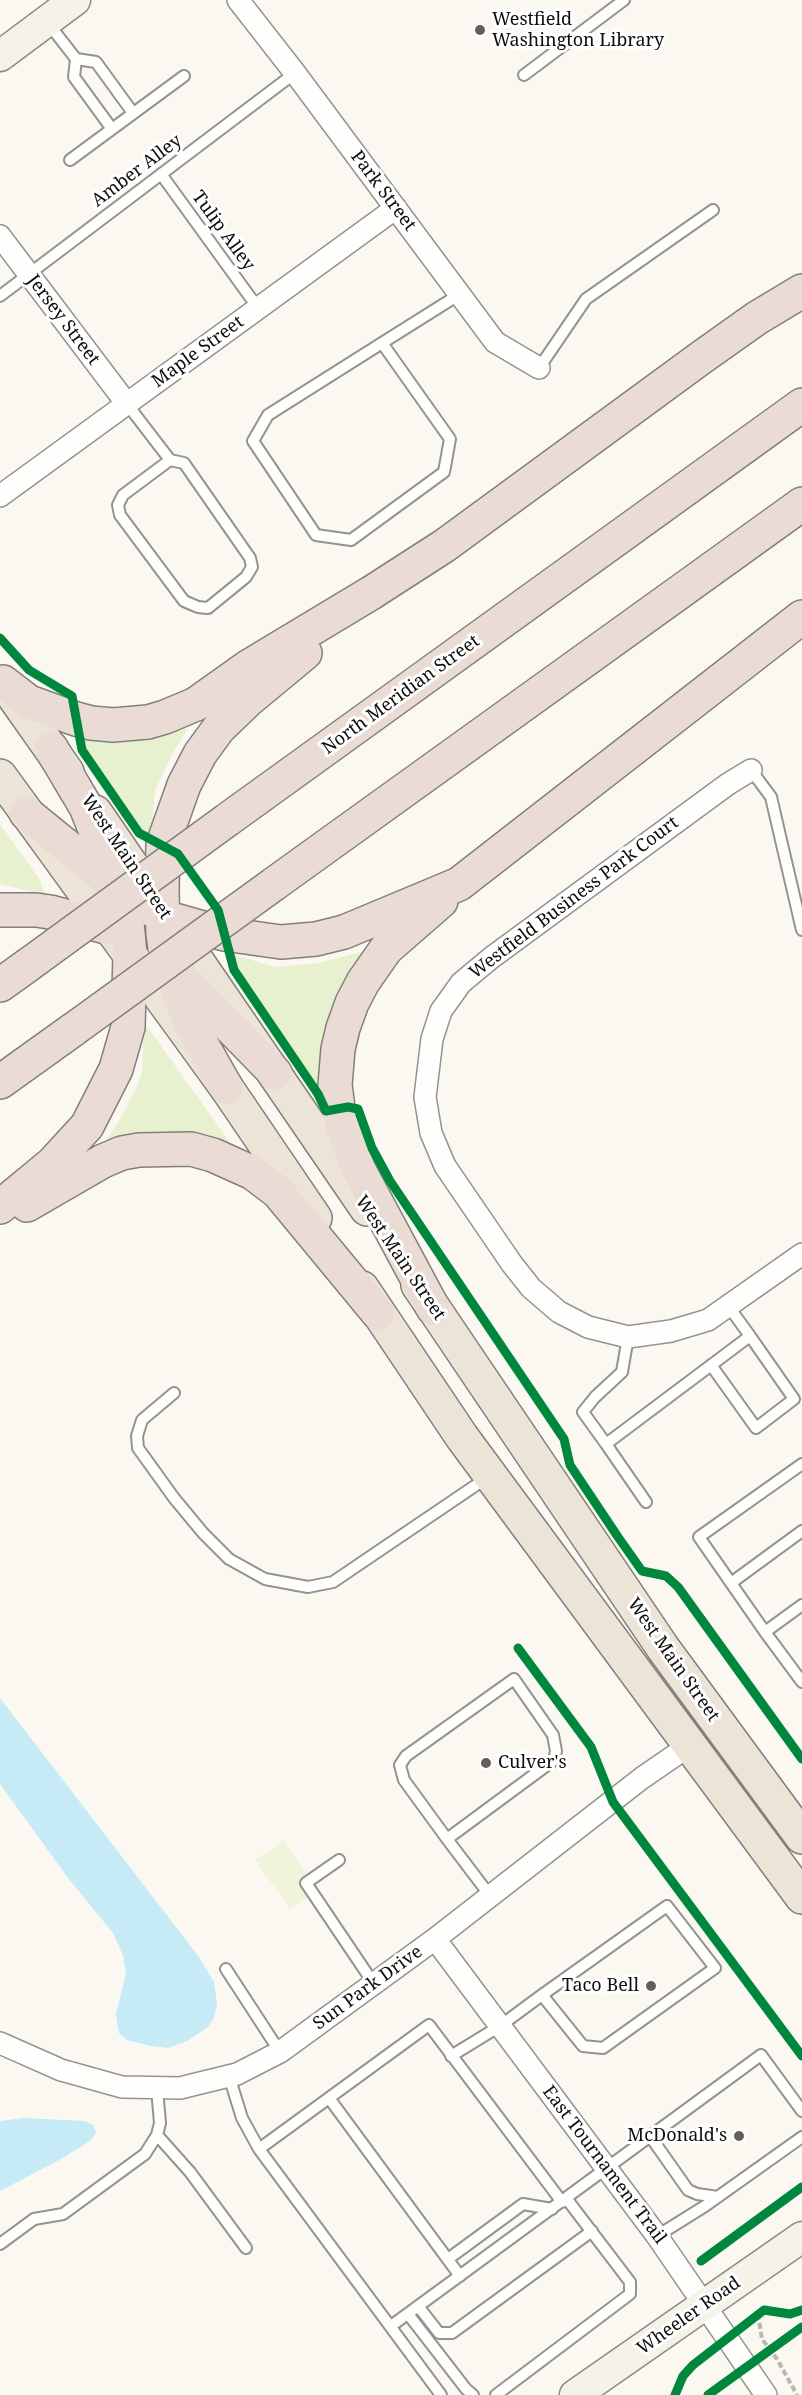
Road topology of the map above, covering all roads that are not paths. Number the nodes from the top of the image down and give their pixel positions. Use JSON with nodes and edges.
{"nodes":[{"id":1,"x":75,"y":0,"type":"edge"},
{"id":2,"x":238,"y":0,"type":"edge"},
{"id":3,"x":624,"y":0,"type":"edge"},
{"id":4,"x":46,"y":21,"type":"junction"},
{"id":5,"x":0,"y":56,"type":"edge"},
{"id":6,"x":75,"y":59,"type":"junction"},
{"id":7,"x":295,"y":73,"type":"junction"},
{"id":8,"x":184,"y":75,"type":"dead end"},
{"id":9,"x":524,"y":75,"type":"dead end"},
{"id":10,"x":133,"y":113,"type":"junction"},
{"id":11,"x":112,"y":129,"type":"junction"},
{"id":12,"x":70,"y":159,"type":"dead end"},
{"id":13,"x":161,"y":174,"type":"junction"},
{"id":14,"x":396,"y":208,"type":"junction"},
{"id":15,"x":713,"y":210,"type":"dead end"},
{"id":16,"x":0,"y":237,"type":"edge"},
{"id":17,"x":28,"y":274,"type":"junction"},
{"id":18,"x":802,"y":291,"type":"edge"},
{"id":19,"x":460,"y":294,"type":"junction"},
{"id":20,"x":0,"y":296,"type":"edge"},
{"id":21,"x":258,"y":308,"type":"junction"},
{"id":22,"x":382,"y":343,"type":"junction"},
{"id":23,"x":539,"y":368,"type":"joint"},
{"id":24,"x":127,"y":404,"type":"junction"},
{"id":25,"x":802,"y":405,"type":"edge"},
{"id":26,"x":170,"y":459,"type":"junction"},
{"id":27,"x":0,"y":496,"type":"edge"},
{"id":28,"x":802,"y":504,"type":"edge"},
{"id":29,"x":371,"y":593,"type":"junction"},
{"id":30,"x":802,"y":617,"type":"edge"},
{"id":31,"x":1,"y":680,"type":"edge"},
{"id":32,"x":51,"y":748,"type":"junction"},
{"id":33,"x":751,"y":770,"type":"joint"},
{"id":34,"x":0,"y":776,"type":"edge"},
{"id":35,"x":26,"y":813,"type":"junction"},
{"id":36,"x":459,"y":884,"type":"junction"},
{"id":37,"x":118,"y":888,"type":"junction"},
{"id":38,"x":0,"y":910,"type":"edge"},
{"id":39,"x":164,"y":915,"type":"junction"},
{"id":40,"x":802,"y":930,"type":"edge"},
{"id":41,"x":123,"y":940,"type":"junction"},
{"id":42,"x":167,"y":964,"type":"junction"},
{"id":43,"x":0,"y":985,"type":"edge"},
{"id":44,"x":275,"y":1073,"type":"junction"},
{"id":45,"x":0,"y":1082,"type":"edge"},
{"id":46,"x":226,"y":1086,"type":"junction"},
{"id":47,"x":0,"y":1207,"type":"edge"},
{"id":48,"x":0,"y":1221,"type":"edge"},
{"id":49,"x":802,"y":1254,"type":"edge"},
{"id":50,"x":729,"y":1307,"type":"junction"},
{"id":51,"x":433,"y":1308,"type":"junction"},
{"id":52,"x":378,"y":1313,"type":"junction"},
{"id":53,"x":750,"y":1336,"type":"junction"},
{"id":54,"x":628,"y":1337,"type":"junction"},
{"id":55,"x":711,"y":1365,"type":"junction"},
{"id":56,"x":174,"y":1393,"type":"dead end"},
{"id":57,"x":606,"y":1444,"type":"junction"},
{"id":58,"x":802,"y":1464,"type":"edge"},
{"id":59,"x":490,"y":1475,"type":"junction"},
{"id":60,"x":646,"y":1502,"type":"dead end"},
{"id":61,"x":802,"y":1531,"type":"edge"},
{"id":62,"x":731,"y":1583,"type":"junction"},
{"id":63,"x":802,"y":1605,"type":"edge"},
{"id":64,"x":765,"y":1632,"type":"junction"},
{"id":65,"x":802,"y":1682,"type":"edge"},
{"id":66,"x":690,"y":1745,"type":"junction"},
{"id":67,"x":802,"y":1837,"type":"edge"},
{"id":68,"x":447,"y":1839,"type":"junction"},
{"id":69,"x":339,"y":1860,"type":"dead end"},
{"id":70,"x":802,"y":1897,"type":"edge"},
{"id":71,"x":491,"y":1898,"type":"junction"},
{"id":72,"x":435,"y":1939,"type":"junction"},
{"id":73,"x":226,"y":1969,"type":"dead end"},
{"id":74,"x":374,"y":1984,"type":"junction"},
{"id":75,"x":542,"y":1995,"type":"junction"},
{"id":76,"x":500,"y":2026,"type":"junction"},
{"id":77,"x":0,"y":2043,"type":"edge"},
{"id":78,"x":280,"y":2052,"type":"junction"},
{"id":79,"x":451,"y":2056,"type":"junction"},
{"id":80,"x":229,"y":2076,"type":"junction"},
{"id":81,"x":157,"y":2089,"type":"junction"},
{"id":82,"x":329,"y":2098,"type":"junction"},
{"id":83,"x":802,"y":2111,"type":"edge"},
{"id":84,"x":158,"y":2135,"type":"junction"},
{"id":85,"x":650,"y":2136,"type":"junction"},
{"id":86,"x":802,"y":2137,"type":"edge"},
{"id":87,"x":259,"y":2149,"type":"junction"},
{"id":88,"x":607,"y":2169,"type":"junction"},
{"id":89,"x":718,"y":2197,"type":"junction"},
{"id":90,"x":560,"y":2203,"type":"junction"},
{"id":91,"x":592,"y":2230,"type":"junction"},
{"id":92,"x":657,"y":2236,"type":"junction"},
{"id":93,"x":802,"y":2237,"type":"edge"},
{"id":94,"x":0,"y":2244,"type":"edge"},
{"id":95,"x":246,"y":2248,"type":"dead end"},
{"id":96,"x":448,"y":2259,"type":"junction"},
{"id":97,"x":460,"y":2276,"type":"junction"},
{"id":98,"x":418,"y":2306,"type":"junction"},
{"id":99,"x":704,"y":2306,"type":"junction"},
{"id":100,"x":408,"y":2314,"type":"junction"},
{"id":101,"x":390,"y":2326,"type":"junction"},
{"id":102,"x":441,"y":2395,"type":"edge"},
{"id":103,"x":473,"y":2395,"type":"edge"},
{"id":104,"x":496,"y":2395,"type":"edge"},
{"id":105,"x":575,"y":2395,"type":"edge"},
{"id":106,"x":766,"y":2395,"type":"edge"}],
"edges":[{"from":1,"to":4,"type":"street"},
{"from":2,"to":7,"type":"street","name":"Park Street"},
{"from":3,"to":9,"type":"lane"},
{"from":4,"to":5,"type":"street"},
{"from":4,"to":6,"type":"lane"},
{"from":6,"to":10,"type":"lane"},
{"from":6,"to":11,"type":"lane"},
{"from":7,"to":13,"type":"lane","name":"Amber Alley"},
{"from":7,"to":14,"type":"street","name":"Park Street"},
{"from":8,"to":10,"type":"lane"},
{"from":10,"to":11,"type":"lane"},
{"from":11,"to":12,"type":"lane"},
{"from":13,"to":17,"type":"lane","name":"Amber Alley"},
{"from":13,"to":21,"type":"lane","name":"Tulip Alley"},
{"from":14,"to":19,"type":"street","name":"Park Street"},
{"from":14,"to":21,"type":"street","name":"Maple Street"},
{"from":15,"to":23,"type":"lane"},
{"from":16,"to":17,"type":"street","name":"Jersey Street"},
{"from":17,"to":20,"type":"lane","name":"Amber Alley"},
{"from":17,"to":24,"type":"street","name":"Jersey Street"},
{"from":18,"to":29,"type":"highway"},
{"from":19,"to":22,"type":"lane"},
{"from":19,"to":23,"type":"street","name":"Park Street"},
{"from":21,"to":24,"type":"street","name":"Maple Street"},
{"from":22,"to":22,"type":"lane"},
{"from":24,"to":26,"type":"lane"},
{"from":24,"to":27,"type":"street","name":"Maple Street"},
{"from":25,"to":43,"type":"highway","name":"North Meridian Street","bridge":true},
{"from":26,"to":26,"type":"lane"},
{"from":28,"to":45,"type":"highway","bridge":true},
{"from":29,"to":31,"type":"highway"},
{"from":29,"to":39,"type":"highway"},
{"from":30,"to":36,"type":"highway"},
{"from":31,"to":32,"type":"main road","name":"West Main Street"},
{"from":32,"to":37,"type":"highway"},
{"from":32,"to":39,"type":"main road","name":"West Main Street"},
{"from":33,"to":40,"type":"lane"},
{"from":33,"to":54,"type":"street","name":"Westfield Business Park Court"},
{"from":34,"to":35,"type":"main road","name":"West Main Street"},
{"from":35,"to":37,"type":"highway"},
{"from":35,"to":41,"type":"main road","name":"West Main Street"},
{"from":36,"to":39,"type":"highway"},
{"from":36,"to":51,"type":"highway"},
{"from":37,"to":39,"type":"highway"},
{"from":37,"to":41,"type":"highway"},
{"from":38,"to":41,"type":"highway"},
{"from":39,"to":42,"type":"highway"},
{"from":39,"to":44,"type":"main road","name":"West Main Street"},
{"from":41,"to":42,"type":"highway"},
{"from":41,"to":46,"type":"main road","name":"West Main Street"},
{"from":41,"to":47,"type":"highway"},
{"from":42,"to":44,"type":"highway"},
{"from":42,"to":46,"type":"highway"},
{"from":44,"to":51,"type":"main road","name":"West Main Street"},
{"from":46,"to":52,"type":"main road","name":"West Main Street"},
{"from":48,"to":52,"type":"highway"},
{"from":49,"to":50,"type":"street","name":"Westfield Business Park Court"},
{"from":50,"to":53,"type":"lane"},
{"from":50,"to":54,"type":"street","name":"Westfield Business Park Court"},
{"from":51,"to":67,"type":"main road","name":"West Main Street"},
{"from":52,"to":59,"type":"main road","name":"West Main Street"},
{"from":53,"to":55,"type":"lane"},
{"from":53,"to":55,"type":"lane"},
{"from":54,"to":57,"type":"lane"},
{"from":55,"to":57,"type":"lane"},
{"from":56,"to":59,"type":"lane"},
{"from":57,"to":60,"type":"lane"},
{"from":58,"to":62,"type":"lane"},
{"from":59,"to":66,"type":"main road","name":"West Main Street"},
{"from":61,"to":62,"type":"lane"},
{"from":62,"to":64,"type":"lane"},
{"from":63,"to":64,"type":"lane"},
{"from":64,"to":65,"type":"lane"},
{"from":66,"to":70,"type":"main road","name":"West Main Street"},
{"from":66,"to":71,"type":"street","name":"Sun Park Drive"},
{"from":68,"to":68,"type":"lane"},
{"from":68,"to":71,"type":"lane"},
{"from":69,"to":74,"type":"lane"},
{"from":71,"to":72,"type":"street","name":"Sun Park Drive"},
{"from":72,"to":74,"type":"street","name":"Sun Park Drive"},
{"from":72,"to":76,"type":"street","name":"East Tournament Trail"},
{"from":73,"to":78,"type":"lane"},
{"from":74,"to":78,"type":"street","name":"Sun Park Drive"},
{"from":75,"to":75,"type":"lane"},
{"from":75,"to":76,"type":"lane"},
{"from":76,"to":79,"type":"lane"},
{"from":76,"to":88,"type":"street","name":"East Tournament Trail"},
{"from":77,"to":81,"type":"street","name":"Sun Park Drive"},
{"from":78,"to":80,"type":"street","name":"Sun Park Drive"},
{"from":79,"to":82,"type":"lane"},
{"from":79,"to":90,"type":"lane"},
{"from":80,"to":81,"type":"street","name":"Sun Park Drive"},
{"from":80,"to":87,"type":"lane"},
{"from":81,"to":84,"type":"lane"},
{"from":82,"to":87,"type":"lane"},
{"from":82,"to":96,"type":"lane"},
{"from":83,"to":85,"type":"lane"},
{"from":84,"to":94,"type":"lane"},
{"from":84,"to":95,"type":"lane"},
{"from":85,"to":88,"type":"lane"},
{"from":85,"to":89,"type":"lane"},
{"from":86,"to":89,"type":"lane"},
{"from":87,"to":101,"type":"lane"},
{"from":88,"to":90,"type":"lane"},
{"from":88,"to":92,"type":"street","name":"East Tournament Trail"},
{"from":89,"to":92,"type":"lane"},
{"from":90,"to":91,"type":"lane"},
{"from":90,"to":96,"type":"lane"},
{"from":90,"to":97,"type":"lane"},
{"from":91,"to":98,"type":"lane"},
{"from":91,"to":104,"type":"lane"},
{"from":92,"to":99,"type":"street","name":"East Tournament Trail"},
{"from":93,"to":99,"type":"street","name":"Wheeler Road"},
{"from":96,"to":97,"type":"lane"},
{"from":97,"to":98,"type":"lane"},
{"from":98,"to":100,"type":"lane"},
{"from":99,"to":105,"type":"street","name":"Wheeler Road"},
{"from":99,"to":106,"type":"street","name":"East Tournament Trail"},
{"from":100,"to":101,"type":"lane"},
{"from":100,"to":103,"type":"lane"},
{"from":101,"to":102,"type":"lane"}]}
